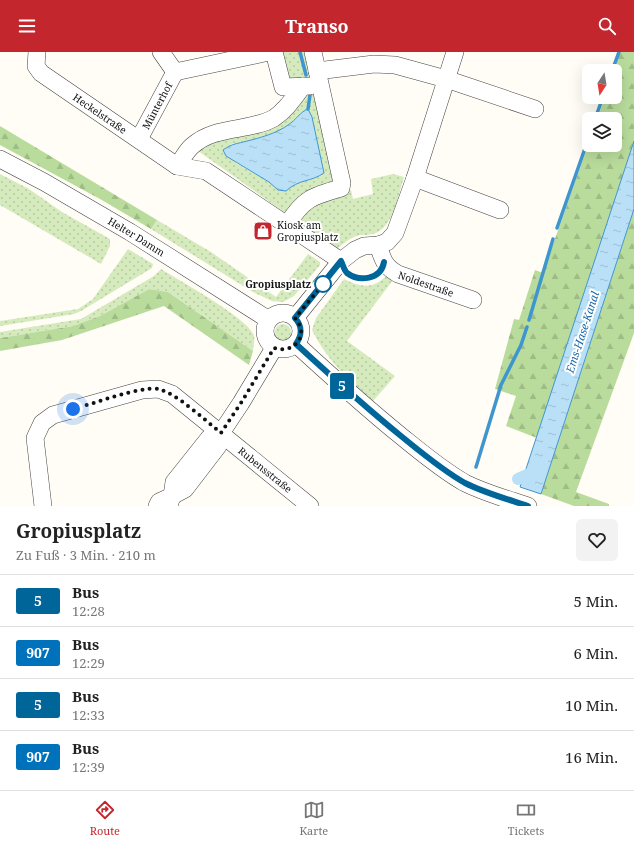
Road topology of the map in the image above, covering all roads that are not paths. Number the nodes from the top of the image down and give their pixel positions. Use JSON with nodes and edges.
{"nodes":[{"id":1,"x":37,"y":52,"type":"edge"},
{"id":2,"x":161,"y":52,"type":"edge"},
{"id":3,"x":269,"y":52,"type":"edge"},
{"id":4,"x":274,"y":52,"type":"edge"},
{"id":5,"x":313,"y":52,"type":"edge"},
{"id":6,"x":455,"y":52,"type":"edge"},
{"id":7,"x":175,"y":72,"type":"junction"},
{"id":8,"x":319,"y":78,"type":"junction"},
{"id":9,"x":446,"y":79,"type":"junction"},
{"id":10,"x":303,"y":86,"type":"junction"},
{"id":11,"x":535,"y":109,"type":"dead end"},
{"id":12,"x":139,"y":139,"type":"junction"},
{"id":13,"x":0,"y":158,"type":"edge"},
{"id":14,"x":177,"y":166,"type":"junction"},
{"id":15,"x":415,"y":178,"type":"junction"},
{"id":16,"x":500,"y":210,"type":"dead end"},
{"id":17,"x":288,"y":225,"type":"junction"},
{"id":18,"x":378,"y":245,"type":"junction"},
{"id":19,"x":341,"y":261,"type":"junction"},
{"id":20,"x":473,"y":300,"type":"dead end"},
{"id":21,"x":295,"y":318,"type":"junction"},
{"id":22,"x":269,"y":320,"type":"junction"},
{"id":23,"x":296,"y":344,"type":"junction"},
{"id":24,"x":274,"y":348,"type":"junction"},
{"id":25,"x":221,"y":433,"type":"junction"},
{"id":26,"x":170,"y":501,"type":"edge"},
{"id":27,"x":43,"y":506,"type":"edge"},
{"id":28,"x":157,"y":506,"type":"edge"},
{"id":29,"x":310,"y":506,"type":"edge"},
{"id":30,"x":528,"y":506,"type":"edge"}],
"edges":[{"from":1,"to":12,"type":"street","name":"Heckelstraße"},
{"from":2,"to":7,"type":"street","name":"Münterhof"},
{"from":3,"to":7,"type":"street","name":"Münterhof"},
{"from":4,"to":10,"type":"street"},
{"from":5,"to":8,"type":"street"},
{"from":6,"to":9,"type":"street"},
{"from":7,"to":12,"type":"street","name":"Münterhof"},
{"from":8,"to":9,"type":"street"},
{"from":8,"to":10,"type":"street"},
{"from":8,"to":17,"type":"street"},
{"from":9,"to":11,"type":"street"},
{"from":9,"to":15,"type":"street"},
{"from":10,"to":14,"type":"street"},
{"from":12,"to":14,"type":"street","name":"Heckelstraße"},
{"from":13,"to":22,"type":"street","name":"Helter Damm"},
{"from":14,"to":17,"type":"street"},
{"from":15,"to":16,"type":"street"},
{"from":15,"to":18,"type":"street"},
{"from":17,"to":19,"type":"street"},
{"from":18,"to":19,"type":"street"},
{"from":18,"to":20,"type":"street","name":"Noldestraße"},
{"from":19,"to":21,"type":"street"},
{"from":21,"to":22,"type":"street"},
{"from":21,"to":23,"type":"street"},
{"from":22,"to":24,"type":"street"},
{"from":23,"to":24,"type":"street"},
{"from":23,"to":30,"type":"street"},
{"from":24,"to":25,"type":"street"},
{"from":25,"to":26,"type":"street"},
{"from":25,"to":27,"type":"street","name":"Rubensstraße"},
{"from":25,"to":29,"type":"street","name":"Rubensstraße"},
{"from":26,"to":28,"type":"street"}]}
